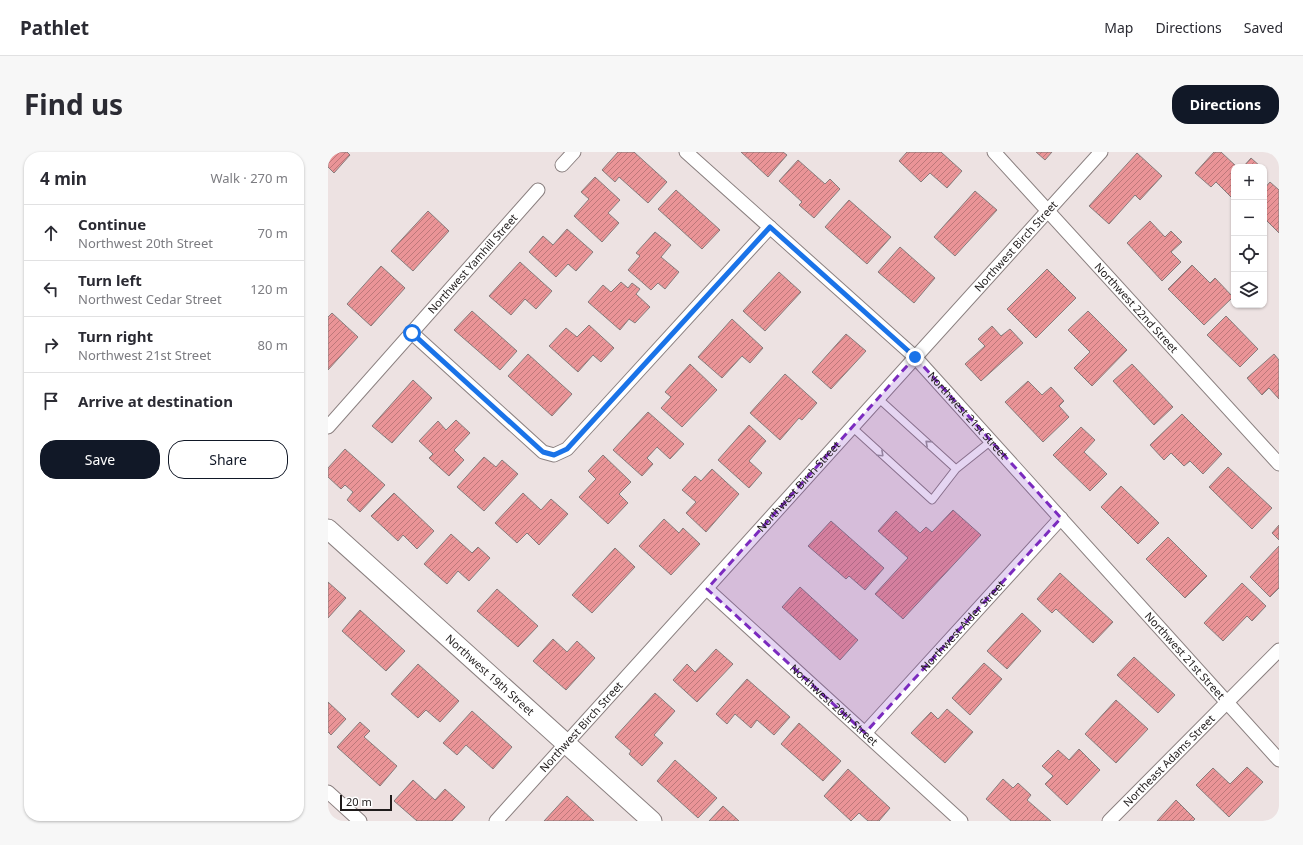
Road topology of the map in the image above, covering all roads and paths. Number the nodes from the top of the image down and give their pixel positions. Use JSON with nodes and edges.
{"nodes":[{"id":1,"x":574,"y":152,"type":"edge"},
{"id":2,"x":686,"y":152,"type":"edge"},
{"id":3,"x":994,"y":152,"type":"edge"},
{"id":4,"x":1101,"y":152,"type":"edge"},
{"id":5,"x":562,"y":165,"type":"dead end"},
{"id":6,"x":538,"y":190,"type":"dead end"},
{"id":7,"x":1048,"y":211,"type":"junction"},
{"id":8,"x":770,"y":227,"type":"junction"},
{"id":9,"x":412,"y":333,"type":"junction"},
{"id":10,"x":915,"y":357,"type":"junction"},
{"id":11,"x":878,"y":398,"type":"junction"},
{"id":12,"x":328,"y":427,"type":"edge"},
{"id":13,"x":852,"y":427,"type":"junction"},
{"id":14,"x":991,"y":441,"type":"junction"},
{"id":15,"x":1279,"y":464,"type":"edge"},
{"id":16,"x":956,"y":469,"type":"junction"},
{"id":17,"x":1061,"y":518,"type":"junction"},
{"id":18,"x":328,"y":529,"type":"edge"},
{"id":19,"x":707,"y":589,"type":"junction"},
{"id":20,"x":1279,"y":650,"type":"edge"},
{"id":21,"x":1226,"y":702,"type":"junction"},
{"id":22,"x":865,"y":733,"type":"junction"},
{"id":23,"x":566,"y":744,"type":"junction"},
{"id":24,"x":1279,"y":760,"type":"edge"},
{"id":25,"x":328,"y":792,"type":"edge"},
{"id":26,"x":360,"y":821,"type":"edge"},
{"id":27,"x":496,"y":821,"type":"edge"},
{"id":28,"x":652,"y":821,"type":"edge"},
{"id":29,"x":961,"y":821,"type":"edge"},
{"id":30,"x":1109,"y":821,"type":"edge"}],
"edges":[{"from":1,"to":5,"type":"street"},
{"from":2,"to":8,"type":"street","name":"Northwest 21st Street"},
{"from":3,"to":7,"type":"street","name":"Northwest 22nd Street"},
{"from":4,"to":7,"type":"street","name":"Northwest Birch Street"},
{"from":6,"to":9,"type":"street","name":"Northwest Yamhill Street"},
{"from":7,"to":10,"type":"street","name":"Northwest Birch Street"},
{"from":7,"to":15,"type":"street","name":"Northwest 22nd Street"},
{"from":8,"to":9,"type":"street"},
{"from":8,"to":10,"type":"street","name":"Northwest 21st Street"},
{"from":9,"to":12,"type":"street","name":"Northwest Yamhill Street"},
{"from":10,"to":11,"type":"street","name":"Northwest Birch Street"},
{"from":10,"to":14,"type":"street","name":"Northwest 21st Street"},
{"from":11,"to":13,"type":"street","name":"Northwest Birch Street"},
{"from":16,"to":11,"type":"lane","one_way":true},
{"from":13,"to":16,"type":"lane","one_way":true},
{"from":13,"to":19,"type":"street","name":"Northwest Birch Street"},
{"from":14,"to":16,"type":"lane"},
{"from":14,"to":17,"type":"street","name":"Northwest 21st Street"},
{"from":17,"to":21,"type":"street","name":"Northwest 21st Street"},
{"from":17,"to":22,"type":"street","name":"Northwest Alder Street"},
{"from":18,"to":23,"type":"street","name":"Northwest 19th Street"},
{"from":19,"to":22,"type":"street","name":"Northwest 20th Street"},
{"from":19,"to":23,"type":"street","name":"Northwest Birch Street"},
{"from":20,"to":21,"type":"street","name":"Northeast Adams Street"},
{"from":21,"to":24,"type":"street","name":"Northwest 21st Street"},
{"from":21,"to":30,"type":"street","name":"Northeast Adams Street"},
{"from":22,"to":29,"type":"street","name":"Northwest 20th Street"},
{"from":23,"to":27,"type":"street","name":"Northwest Birch Street"},
{"from":23,"to":28,"type":"street","name":"Northwest 19th Street"},
{"from":25,"to":26,"type":"street"}]}
